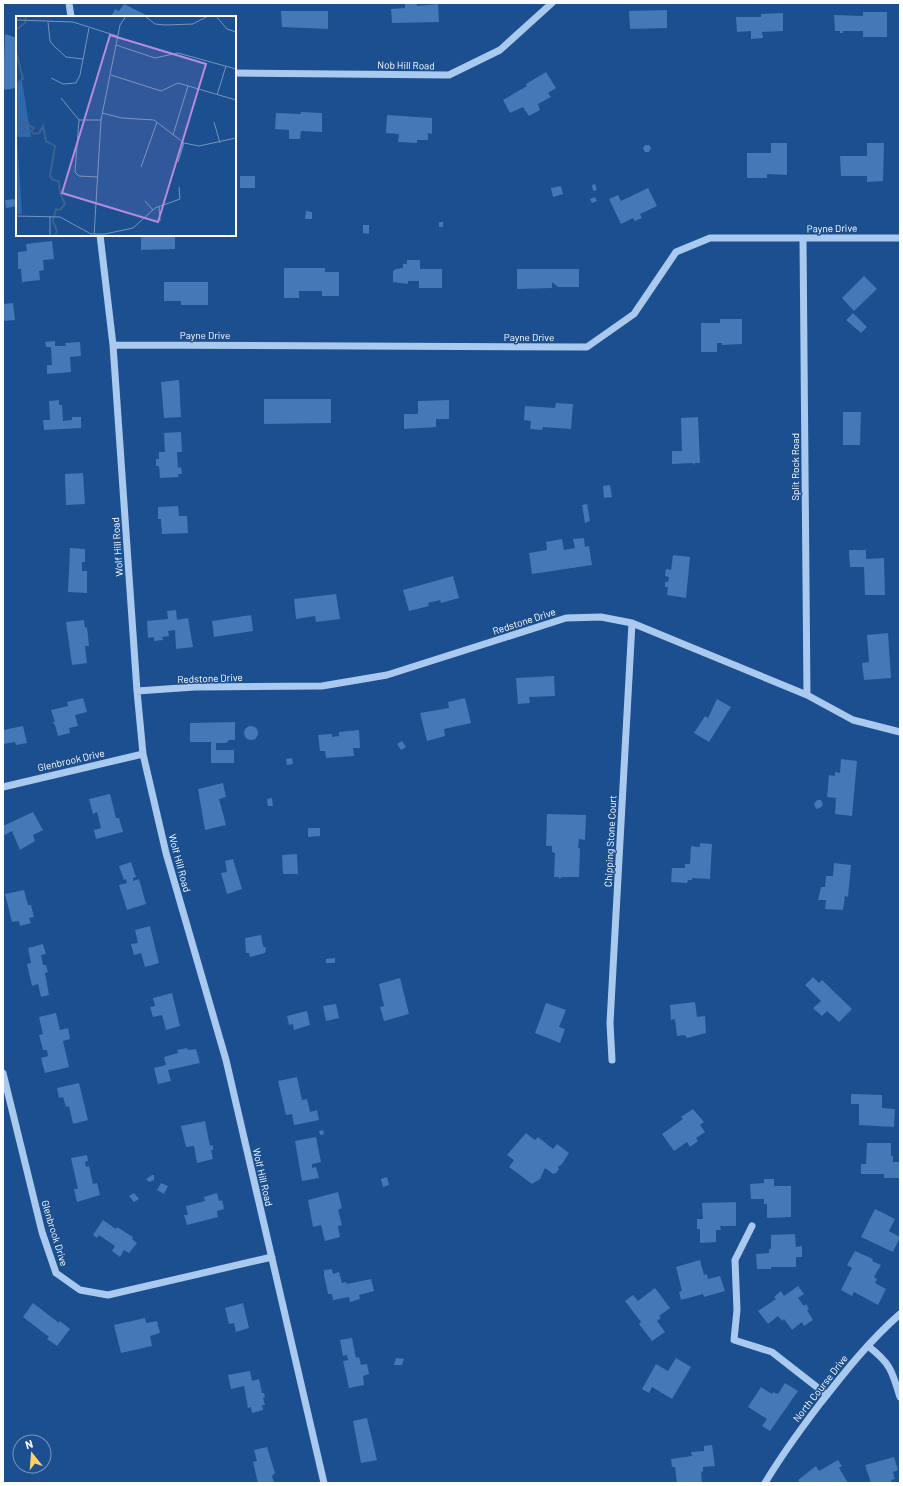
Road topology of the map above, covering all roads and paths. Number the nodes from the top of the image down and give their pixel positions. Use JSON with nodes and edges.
{"nodes":[{"id":1,"x":69,"y":3,"type":"edge"},
{"id":2,"x":552,"y":3,"type":"edge"},
{"id":3,"x":71,"y":16,"type":"edge"},
{"id":4,"x":236,"y":74,"type":"edge"},
{"id":5,"x":100,"y":236,"type":"edge"},
{"id":6,"x":803,"y":238,"type":"junction"},
{"id":7,"x":900,"y":238,"type":"edge"},
{"id":8,"x":113,"y":345,"type":"junction"},
{"id":9,"x":632,"y":623,"type":"junction"},
{"id":10,"x":137,"y":691,"type":"junction"},
{"id":11,"x":807,"y":695,"type":"junction"},
{"id":12,"x":900,"y":732,"type":"edge"},
{"id":13,"x":143,"y":754,"type":"junction"},
{"id":14,"x":3,"y":787,"type":"edge"},
{"id":15,"x":612,"y":1060,"type":"dead end"},
{"id":16,"x":3,"y":1073,"type":"edge"},
{"id":17,"x":752,"y":1226,"type":"dead end"},
{"id":18,"x":272,"y":1257,"type":"junction"},
{"id":19,"x":900,"y":1314,"type":"edge"},
{"id":20,"x":868,"y":1346,"type":"junction"},
{"id":21,"x":827,"y":1395,"type":"junction"},
{"id":22,"x":900,"y":1397,"type":"edge"},
{"id":23,"x":324,"y":1483,"type":"edge"},
{"id":24,"x":765,"y":1483,"type":"edge"}],
"edges":[{"from":1,"to":3,"type":"street"},
{"from":2,"to":4,"type":"street","name":"Nob Hill Road"},
{"from":5,"to":8,"type":"street","name":"Wolf Hill Road"},
{"from":6,"to":7,"type":"street","name":"Payne Drive"},
{"from":6,"to":8,"type":"street","name":"Payne Drive"},
{"from":6,"to":11,"type":"street","name":"Split Rock Road"},
{"from":8,"to":10,"type":"street","name":"Wolf Hill Road"},
{"from":9,"to":10,"type":"street","name":"Redstone Drive"},
{"from":9,"to":11,"type":"street","name":"Redstone Drive"},
{"from":9,"to":15,"type":"street","name":"Chipping Stone Court"},
{"from":10,"to":13,"type":"street","name":"Wolf Hill Road"},
{"from":11,"to":12,"type":"street","name":"Redstone Drive"},
{"from":13,"to":14,"type":"street","name":"Glenbrook Drive"},
{"from":13,"to":18,"type":"street","name":"Wolf Hill Road"},
{"from":16,"to":18,"type":"street","name":"Glenbrook Drive"},
{"from":17,"to":21,"type":"street"},
{"from":18,"to":23,"type":"street","name":"Wolf Hill Road"},
{"from":19,"to":20,"type":"street","name":"North Course Drive"},
{"from":20,"to":21,"type":"street","name":"North Course Drive"},
{"from":20,"to":22,"type":"street"},
{"from":21,"to":24,"type":"street","name":"North Course Drive"}]}
